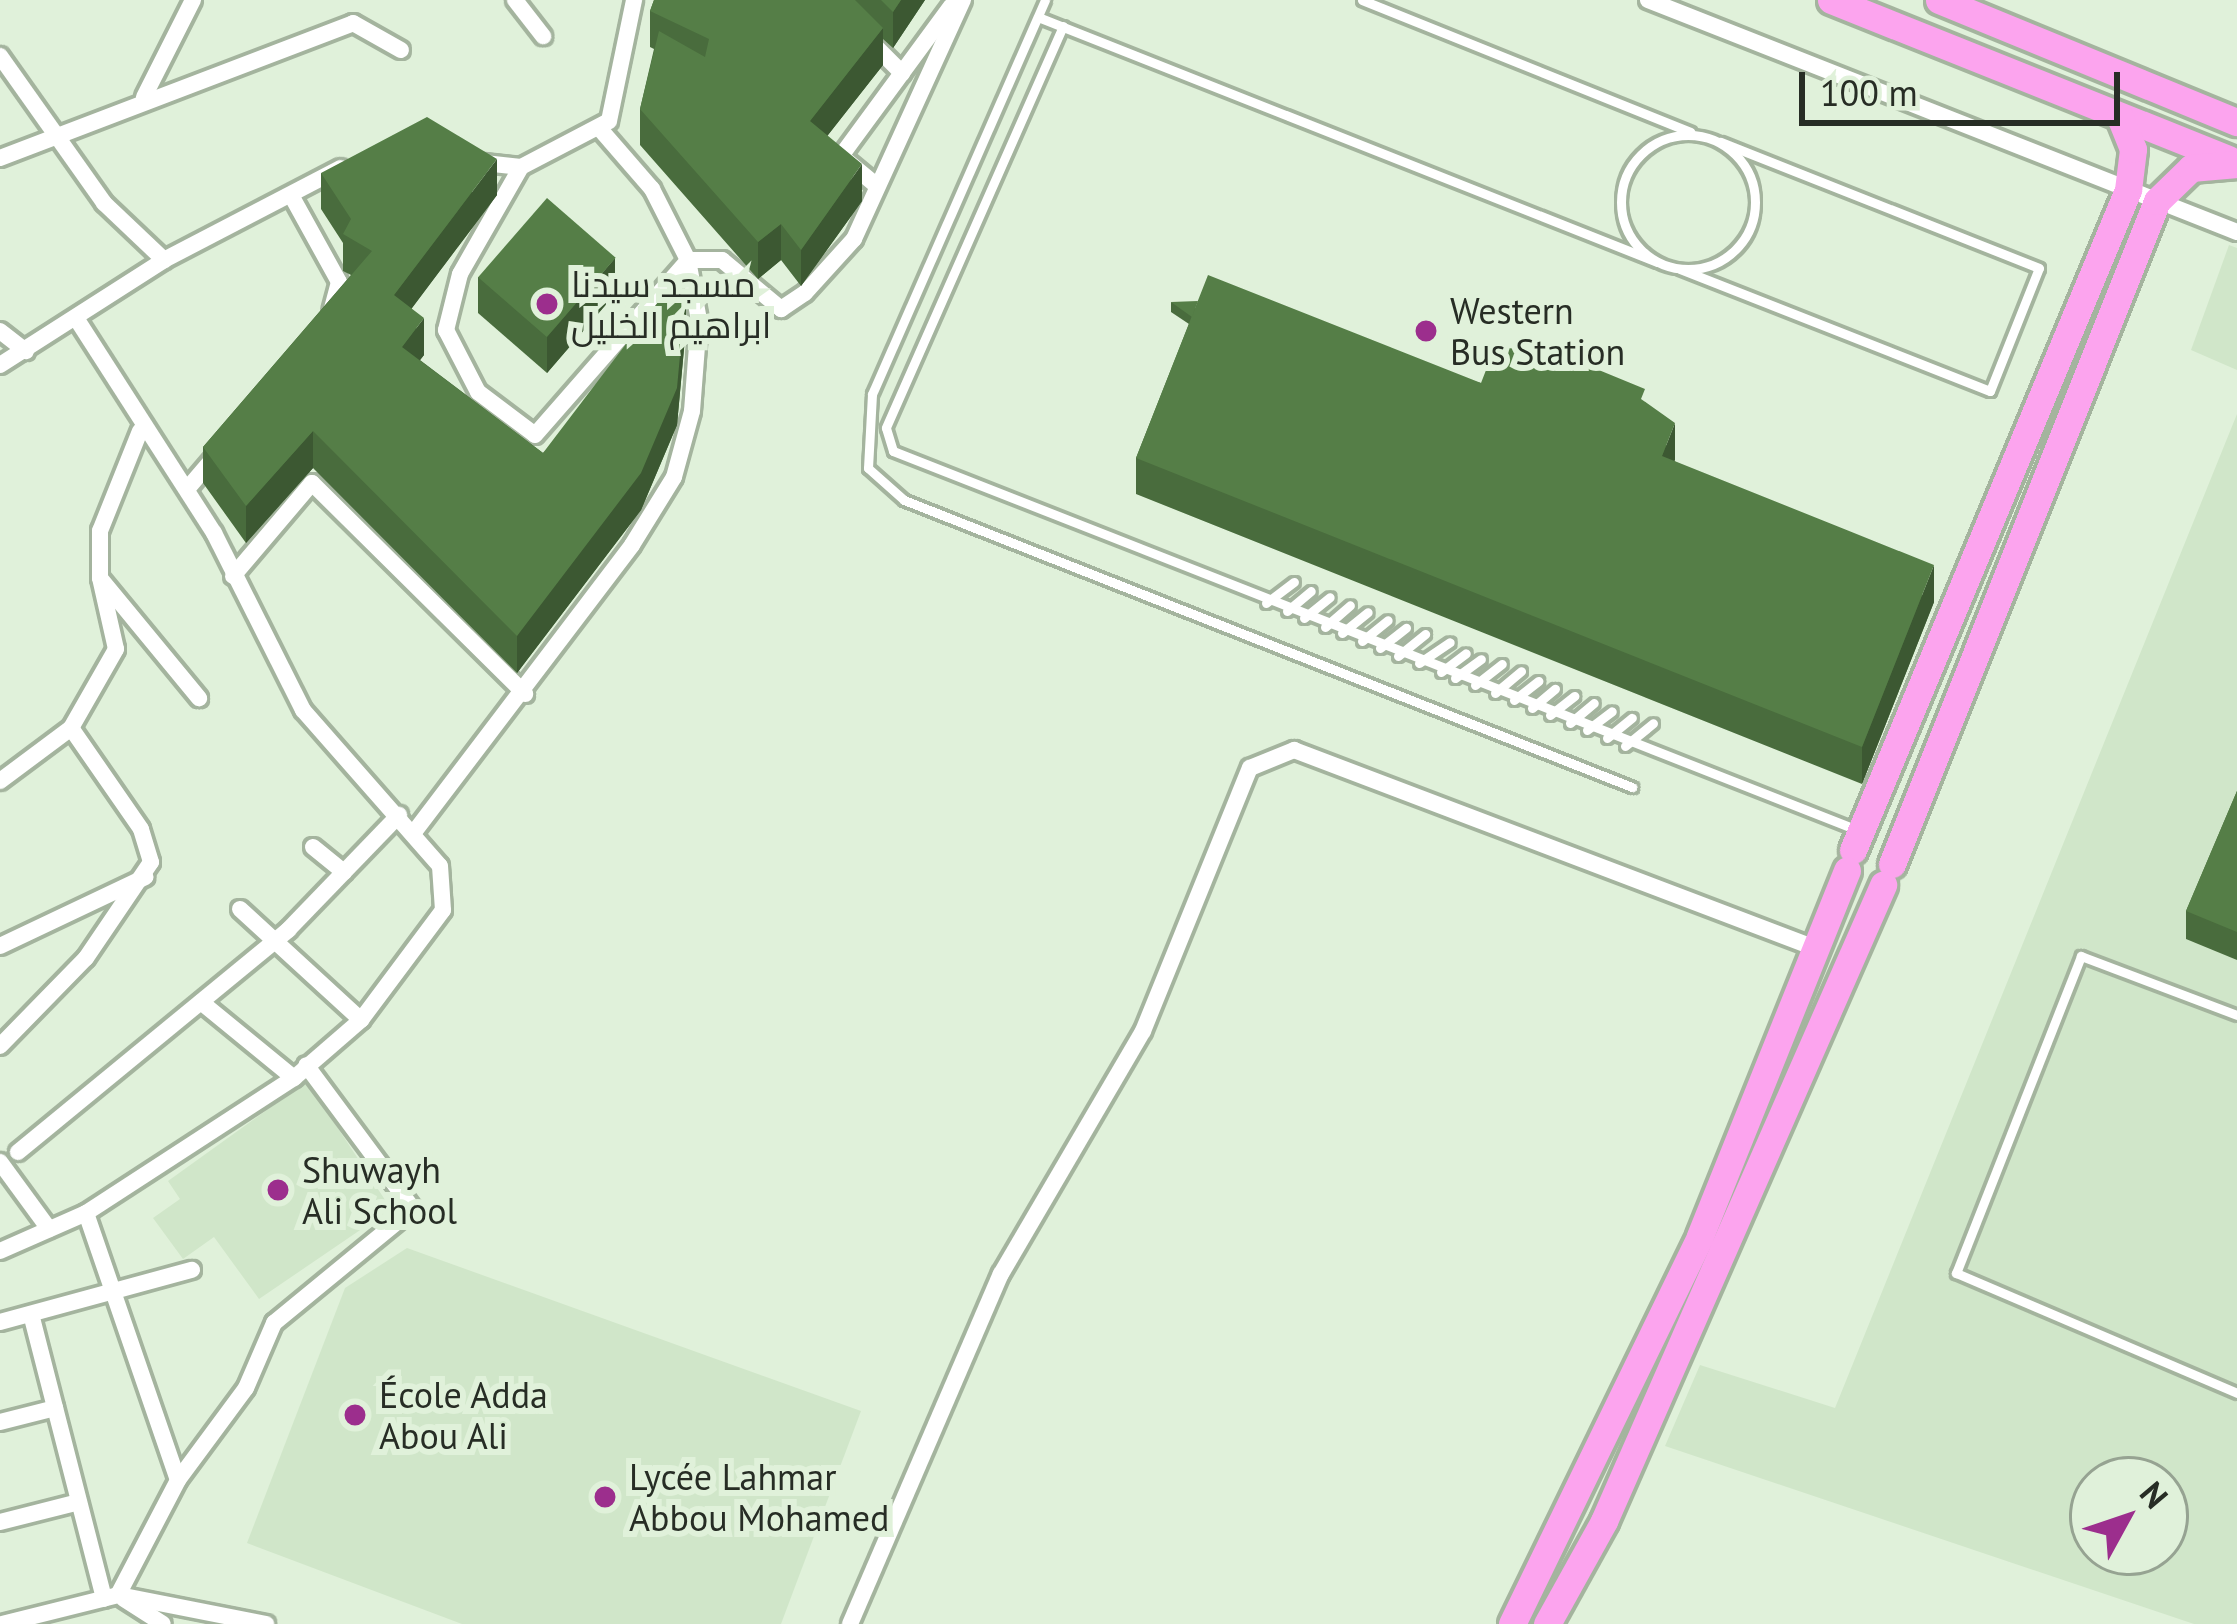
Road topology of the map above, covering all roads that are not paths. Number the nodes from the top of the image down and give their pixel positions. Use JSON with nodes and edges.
{"nodes":[{"id":1,"x":194,"y":0,"type":"edge"},
{"id":2,"x":515,"y":0,"type":"edge"},
{"id":3,"x":634,"y":0,"type":"edge"},
{"id":4,"x":959,"y":0,"type":"edge"},
{"id":5,"x":1045,"y":0,"type":"edge"},
{"id":6,"x":1362,"y":0,"type":"edge"},
{"id":7,"x":1648,"y":0,"type":"edge"},
{"id":8,"x":1831,"y":0,"type":"edge"},
{"id":9,"x":1939,"y":0,"type":"edge"},
{"id":10,"x":1038,"y":16,"type":"junction"},
{"id":11,"x":1063,"y":26,"type":"junction"},
{"id":12,"x":859,"y":29,"type":"edge"},
{"id":13,"x":543,"y":36,"type":"dead end"},
{"id":14,"x":401,"y":50,"type":"dead end"},
{"id":15,"x":0,"y":56,"type":"edge"},
{"id":16,"x":902,"y":73,"type":"junction"},
{"id":17,"x":144,"y":97,"type":"junction"},
{"id":18,"x":2120,"y":116,"type":"junction"},
{"id":19,"x":2237,"y":122,"type":"edge"},
{"id":20,"x":600,"y":129,"type":"junction"},
{"id":21,"x":1699,"y":135,"type":"junction"},
{"id":22,"x":58,"y":139,"type":"junction"},
{"id":23,"x":1720,"y":142,"type":"junction"},
{"id":24,"x":448,"y":148,"type":"edge"},
{"id":25,"x":0,"y":158,"type":"edge"},
{"id":26,"x":358,"y":159,"type":"edge"},
{"id":27,"x":2237,"y":163,"type":"edge"},
{"id":28,"x":521,"y":167,"type":"junction"},
{"id":29,"x":877,"y":186,"type":"junction"},
{"id":30,"x":2128,"y":190,"type":"junction"},
{"id":31,"x":291,"y":195,"type":"junction"},
{"id":32,"x":2157,"y":201,"type":"junction"},
{"id":33,"x":2237,"y":232,"type":"edge"},
{"id":34,"x":164,"y":260,"type":"junction"},
{"id":35,"x":688,"y":260,"type":"junction"},
{"id":36,"x":1657,"y":262,"type":"junction"},
{"id":37,"x":1680,"y":269,"type":"junction"},
{"id":38,"x":79,"y":323,"type":"junction"},
{"id":39,"x":327,"y":326,"type":"edge"},
{"id":40,"x":0,"y":331,"type":"edge"},
{"id":41,"x":26,"y":351,"type":"junction"},
{"id":42,"x":0,"y":365,"type":"edge"},
{"id":43,"x":140,"y":431,"type":"junction"},
{"id":44,"x":234,"y":434,"type":"edge"},
{"id":45,"x":188,"y":488,"type":"junction"},
{"id":46,"x":233,"y":576,"type":"junction"},
{"id":47,"x":100,"y":578,"type":"junction"},
{"id":48,"x":1294,"y":582,"type":"dead end"},
{"id":49,"x":1311,"y":591,"type":"dead end"},
{"id":50,"x":1330,"y":597,"type":"dead end"},
{"id":51,"x":1266,"y":603,"type":"junction"},
{"id":52,"x":1350,"y":605,"type":"dead end"},
{"id":53,"x":1287,"y":611,"type":"junction"},
{"id":54,"x":1368,"y":612,"type":"dead end"},
{"id":55,"x":1304,"y":618,"type":"junction"},
{"id":56,"x":1388,"y":620,"type":"dead end"},
{"id":57,"x":1325,"y":627,"type":"junction"},
{"id":58,"x":1406,"y":628,"type":"dead end"},
{"id":59,"x":1342,"y":633,"type":"junction"},
{"id":60,"x":1425,"y":634,"type":"dead end"},
{"id":61,"x":1362,"y":641,"type":"junction"},
{"id":62,"x":1450,"y":642,"type":"dead end"},
{"id":63,"x":1380,"y":648,"type":"junction"},
{"id":64,"x":1466,"y":652,"type":"dead end"},
{"id":65,"x":1398,"y":656,"type":"junction"},
{"id":66,"x":1481,"y":659,"type":"dead end"},
{"id":67,"x":1418,"y":664,"type":"junction"},
{"id":68,"x":1502,"y":664,"type":"dead end"},
{"id":69,"x":1521,"y":671,"type":"dead end"},
{"id":70,"x":1441,"y":672,"type":"junction"},
{"id":71,"x":1455,"y":678,"type":"junction"},
{"id":72,"x":1538,"y":681,"type":"dead end"},
{"id":73,"x":1475,"y":685,"type":"junction"},
{"id":74,"x":1555,"y":688,"type":"dead end"},
{"id":75,"x":1495,"y":693,"type":"junction"},
{"id":76,"x":525,"y":694,"type":"junction"},
{"id":77,"x":1574,"y":696,"type":"dead end"},
{"id":78,"x":200,"y":698,"type":"dead end"},
{"id":79,"x":1514,"y":700,"type":"junction"},
{"id":80,"x":1594,"y":703,"type":"dead end"},
{"id":81,"x":1532,"y":708,"type":"junction"},
{"id":82,"x":1612,"y":711,"type":"dead end"},
{"id":83,"x":1550,"y":715,"type":"junction"},
{"id":84,"x":1632,"y":718,"type":"dead end"},
{"id":85,"x":1570,"y":723,"type":"junction"},
{"id":86,"x":1653,"y":723,"type":"dead end"},
{"id":87,"x":70,"y":728,"type":"junction"},
{"id":88,"x":1587,"y":730,"type":"junction"},
{"id":89,"x":1607,"y":738,"type":"junction"},
{"id":90,"x":1625,"y":746,"type":"junction"},
{"id":91,"x":0,"y":783,"type":"edge"},
{"id":92,"x":1632,"y":787,"type":"dead end"},
{"id":93,"x":399,"y":815,"type":"junction"},
{"id":94,"x":415,"y":831,"type":"junction"},
{"id":95,"x":314,"y":847,"type":"dead end"},
{"id":96,"x":1855,"y":851,"type":"junction"},
{"id":97,"x":344,"y":872,"type":"junction"},
{"id":98,"x":1887,"y":874,"type":"junction"},
{"id":99,"x":146,"y":877,"type":"junction"},
{"id":100,"x":240,"y":909,"type":"dead end"},
{"id":101,"x":272,"y":943,"type":"junction"},
{"id":102,"x":0,"y":946,"type":"edge"},
{"id":103,"x":1818,"y":949,"type":"junction"},
{"id":104,"x":201,"y":1002,"type":"junction"},
{"id":105,"x":2237,"y":1015,"type":"edge"},
{"id":106,"x":361,"y":1020,"type":"junction"},
{"id":107,"x":0,"y":1046,"type":"edge"},
{"id":108,"x":300,"y":1071,"type":"junction"},
{"id":109,"x":18,"y":1151,"type":"dead end"},
{"id":110,"x":0,"y":1162,"type":"edge"},
{"id":111,"x":86,"y":1213,"type":"junction"},
{"id":112,"x":49,"y":1229,"type":"junction"},
{"id":113,"x":0,"y":1251,"type":"edge"},
{"id":114,"x":192,"y":1270,"type":"dead end"},
{"id":115,"x":117,"y":1291,"type":"junction"},
{"id":116,"x":31,"y":1314,"type":"junction"},
{"id":117,"x":0,"y":1322,"type":"edge"},
{"id":118,"x":2237,"y":1393,"type":"edge"},
{"id":119,"x":56,"y":1408,"type":"junction"},
{"id":120,"x":0,"y":1422,"type":"edge"},
{"id":121,"x":178,"y":1480,"type":"junction"},
{"id":122,"x":80,"y":1502,"type":"junction"},
{"id":123,"x":0,"y":1522,"type":"edge"},
{"id":124,"x":111,"y":1597,"type":"junction"},
{"id":125,"x":194,"y":1604,"type":"junction"},
{"id":126,"x":2,"y":1624,"type":"edge"},
{"id":127,"x":164,"y":1624,"type":"edge"},
{"id":128,"x":187,"y":1624,"type":"edge"},
{"id":129,"x":266,"y":1624,"type":"edge"},
{"id":130,"x":850,"y":1624,"type":"edge"},
{"id":131,"x":1512,"y":1624,"type":"edge"},
{"id":132,"x":1547,"y":1624,"type":"edge"}],
"edges":[{"from":1,"to":17,"type":"street"},
{"from":2,"to":13,"type":"street"},
{"from":3,"to":20,"type":"street"},
{"from":4,"to":16,"type":"street"},
{"from":4,"to":29,"type":"street"},
{"from":5,"to":10,"type":"lane"},
{"from":6,"to":21,"type":"lane"},
{"from":7,"to":30,"type":"street"},
{"from":8,"to":18,"type":"highway"},
{"from":9,"to":19,"type":"highway"},
{"from":10,"to":11,"type":"lane"},
{"from":10,"to":92,"type":"lane"},
{"from":11,"to":36,"type":"lane"},
{"from":11,"to":51,"type":"lane"},
{"from":12,"to":16,"type":"street"},
{"from":14,"to":17,"type":"street"},
{"from":15,"to":22,"type":"street"},
{"from":16,"to":29,"type":"street"},
{"from":17,"to":22,"type":"street"},
{"from":18,"to":27,"type":"highway"},
{"from":18,"to":30,"type":"highway"},
{"from":20,"to":28,"type":"street"},
{"from":20,"to":35,"type":"street"},
{"from":21,"to":23,"type":"lane"},
{"from":21,"to":36,"type":"lane"},
{"from":22,"to":25,"type":"street"},
{"from":22,"to":34,"type":"street"},
{"from":23,"to":37,"type":"lane"},
{"from":23,"to":37,"type":"lane"},
{"from":24,"to":28,"type":"street"},
{"from":26,"to":31,"type":"street"},
{"from":27,"to":32,"type":"highway"},
{"from":28,"to":35,"type":"street"},
{"from":29,"to":35,"type":"street"},
{"from":30,"to":32,"type":"street"},
{"from":30,"to":96,"type":"highway"},
{"from":31,"to":34,"type":"street"},
{"from":31,"to":39,"type":"street"},
{"from":32,"to":33,"type":"street"},
{"from":32,"to":98,"type":"highway"},
{"from":34,"to":38,"type":"street"},
{"from":35,"to":76,"type":"street"},
{"from":36,"to":37,"type":"lane"},
{"from":38,"to":41,"type":"street"},
{"from":38,"to":43,"type":"street"},
{"from":40,"to":41,"type":"street"},
{"from":41,"to":42,"type":"street"},
{"from":43,"to":45,"type":"street"},
{"from":43,"to":47,"type":"street"},
{"from":44,"to":45,"type":"street"},
{"from":45,"to":46,"type":"street"},
{"from":46,"to":76,"type":"street"},
{"from":46,"to":93,"type":"street"},
{"from":47,"to":78,"type":"street"},
{"from":47,"to":87,"type":"street"},
{"from":48,"to":51,"type":"lane"},
{"from":49,"to":53,"type":"lane"},
{"from":50,"to":55,"type":"lane"},
{"from":51,"to":53,"type":"lane"},
{"from":52,"to":57,"type":"lane"},
{"from":53,"to":55,"type":"lane"},
{"from":54,"to":59,"type":"lane"},
{"from":55,"to":57,"type":"lane"},
{"from":56,"to":61,"type":"lane"},
{"from":57,"to":59,"type":"lane"},
{"from":58,"to":63,"type":"lane"},
{"from":59,"to":61,"type":"lane"},
{"from":60,"to":65,"type":"lane"},
{"from":61,"to":63,"type":"lane"},
{"from":62,"to":67,"type":"lane"},
{"from":63,"to":65,"type":"lane"},
{"from":64,"to":70,"type":"lane"},
{"from":65,"to":67,"type":"lane"},
{"from":66,"to":71,"type":"lane"},
{"from":67,"to":70,"type":"lane"},
{"from":68,"to":73,"type":"lane"},
{"from":69,"to":75,"type":"lane"},
{"from":70,"to":71,"type":"lane"},
{"from":71,"to":73,"type":"lane"},
{"from":72,"to":79,"type":"lane"},
{"from":73,"to":75,"type":"lane"},
{"from":74,"to":81,"type":"lane"},
{"from":75,"to":79,"type":"lane"},
{"from":76,"to":94,"type":"street"},
{"from":77,"to":83,"type":"lane"},
{"from":79,"to":81,"type":"lane"},
{"from":80,"to":85,"type":"lane"},
{"from":81,"to":83,"type":"lane"},
{"from":82,"to":88,"type":"lane"},
{"from":83,"to":85,"type":"lane"},
{"from":84,"to":89,"type":"lane"},
{"from":85,"to":88,"type":"lane"},
{"from":86,"to":90,"type":"lane"},
{"from":87,"to":91,"type":"street"},
{"from":87,"to":99,"type":"street"},
{"from":88,"to":89,"type":"lane"},
{"from":89,"to":90,"type":"lane"},
{"from":90,"to":96,"type":"lane"},
{"from":93,"to":94,"type":"street"},
{"from":93,"to":97,"type":"street"},
{"from":94,"to":106,"type":"street"},
{"from":95,"to":97,"type":"street"},
{"from":96,"to":98,"type":"highway"},
{"from":96,"to":98,"type":"highway"},
{"from":96,"to":103,"type":"highway"},
{"from":97,"to":101,"type":"street"},
{"from":98,"to":132,"type":"highway"},
{"from":99,"to":102,"type":"street"},
{"from":99,"to":107,"type":"street"},
{"from":100,"to":101,"type":"street"},
{"from":101,"to":104,"type":"street"},
{"from":101,"to":106,"type":"street"},
{"from":103,"to":130,"type":"street"},
{"from":103,"to":131,"type":"highway"},
{"from":104,"to":108,"type":"street"},
{"from":104,"to":109,"type":"street"},
{"from":105,"to":118,"type":"lane"},
{"from":106,"to":108,"type":"street"},
{"from":108,"to":111,"type":"street"},
{"from":108,"to":121,"type":"street"},
{"from":110,"to":112,"type":"street"},
{"from":111,"to":112,"type":"street"},
{"from":111,"to":115,"type":"street"},
{"from":112,"to":113,"type":"street"},
{"from":114,"to":115,"type":"street"},
{"from":115,"to":116,"type":"street"},
{"from":115,"to":121,"type":"street"},
{"from":116,"to":117,"type":"street"},
{"from":116,"to":119,"type":"street"},
{"from":119,"to":120,"type":"street"},
{"from":119,"to":122,"type":"street"},
{"from":121,"to":124,"type":"street"},
{"from":122,"to":123,"type":"street"},
{"from":122,"to":124,"type":"street"},
{"from":124,"to":125,"type":"street"},
{"from":124,"to":126,"type":"street"},
{"from":124,"to":127,"type":"street"},
{"from":125,"to":128,"type":"lane"},
{"from":125,"to":129,"type":"street"}]}
